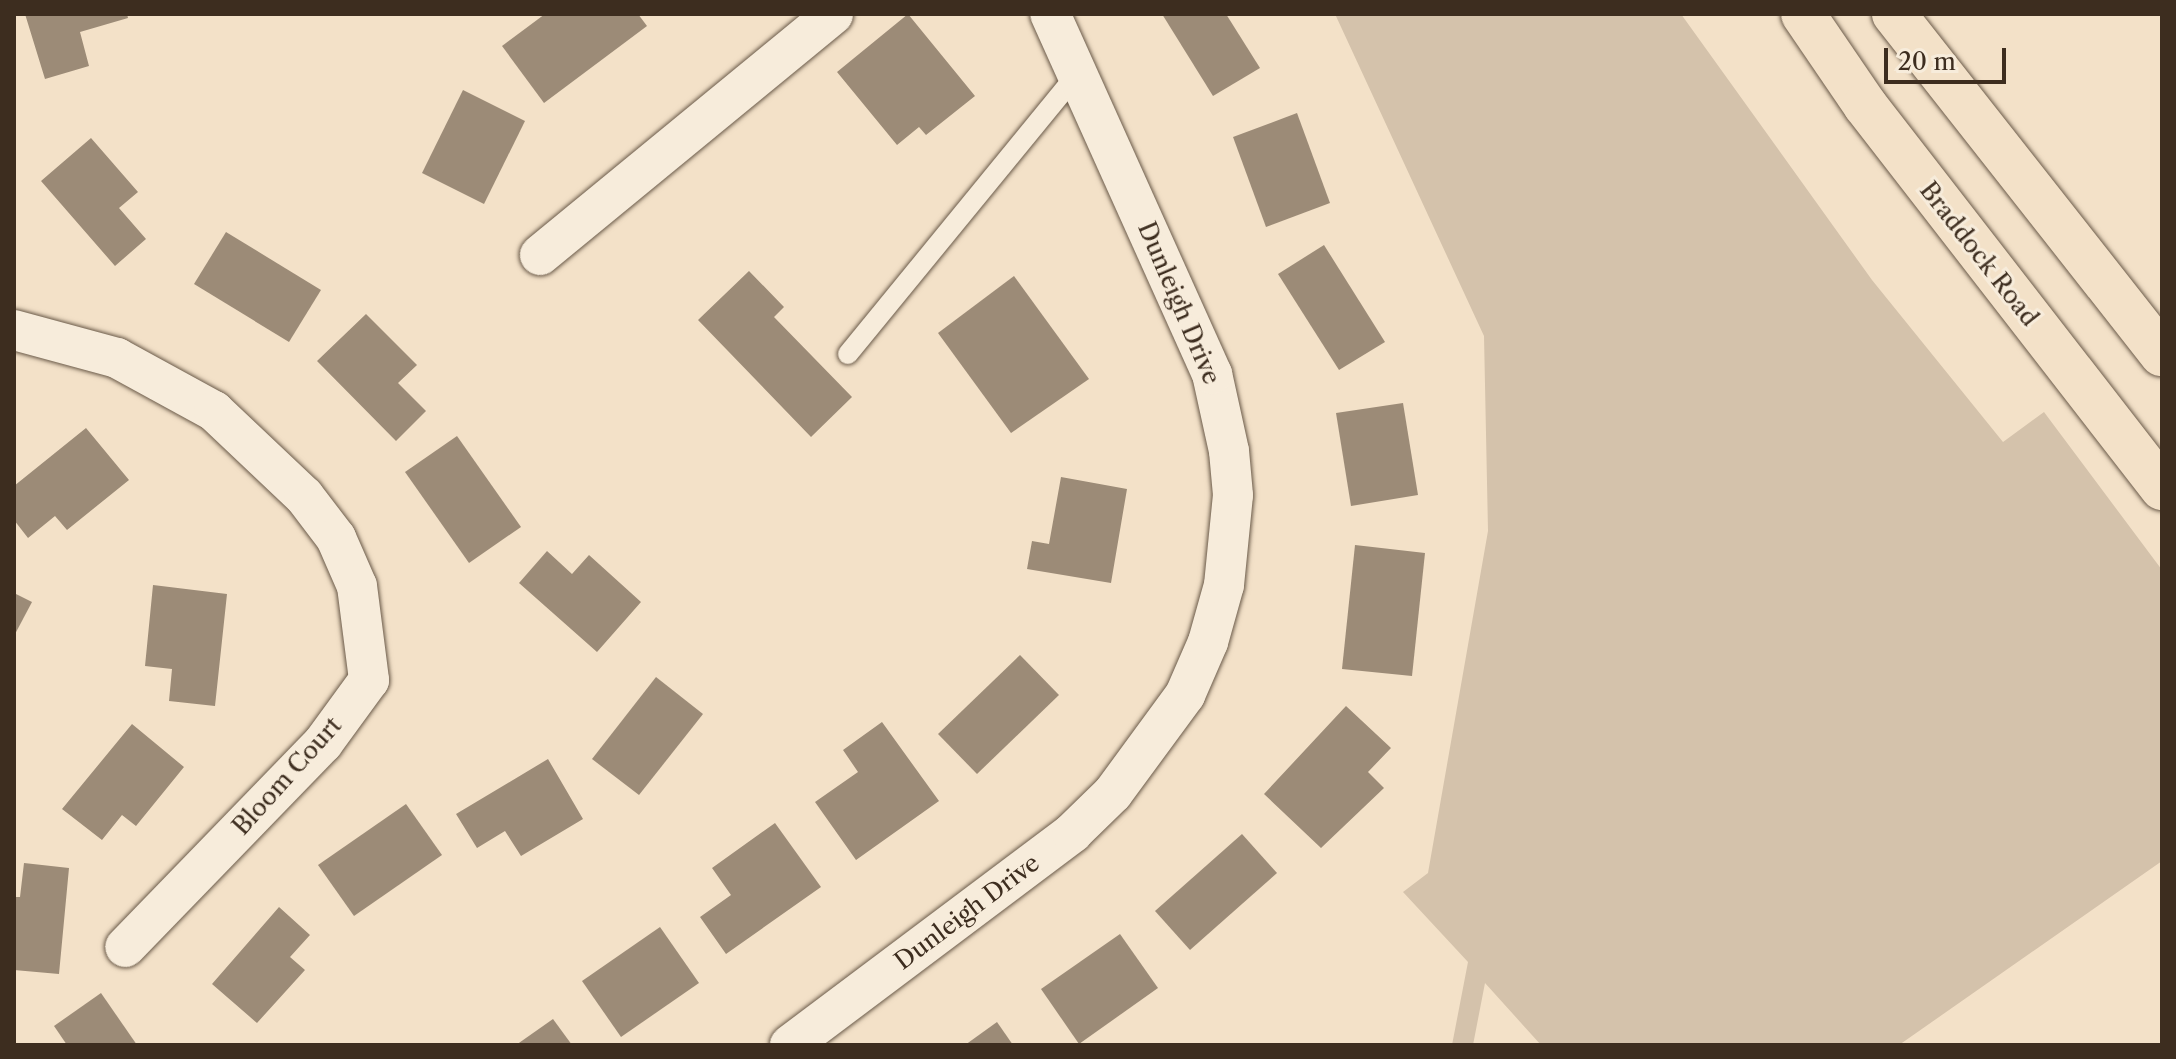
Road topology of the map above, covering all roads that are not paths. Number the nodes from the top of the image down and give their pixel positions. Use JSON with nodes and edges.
{"nodes":[{"id":1,"x":833,"y":14,"type":"edge"},
{"id":2,"x":1050,"y":14,"type":"edge"},
{"id":3,"x":1803,"y":14,"type":"edge"},
{"id":4,"x":1894,"y":14,"type":"edge"},
{"id":5,"x":1076,"y":75,"type":"junction"},
{"id":6,"x":540,"y":255,"type":"dead end"},
{"id":7,"x":14,"y":330,"type":"edge"},
{"id":8,"x":848,"y":354,"type":"dead end"},
{"id":9,"x":2162,"y":354,"type":"edge"},
{"id":10,"x":2162,"y":488,"type":"edge"},
{"id":11,"x":125,"y":947,"type":"dead end"},
{"id":12,"x":790,"y":1045,"type":"edge"}],
"edges":[{"from":1,"to":6,"type":"street"},
{"from":2,"to":5,"type":"street","name":"Dunleigh Drive"},
{"from":3,"to":10,"type":"main road","name":"Braddock Road"},
{"from":4,"to":9,"type":"main road"},
{"from":5,"to":8,"type":"lane"},
{"from":5,"to":12,"type":"street","name":"Dunleigh Drive"},
{"from":7,"to":11,"type":"street","name":"Bloom Court"}]}
